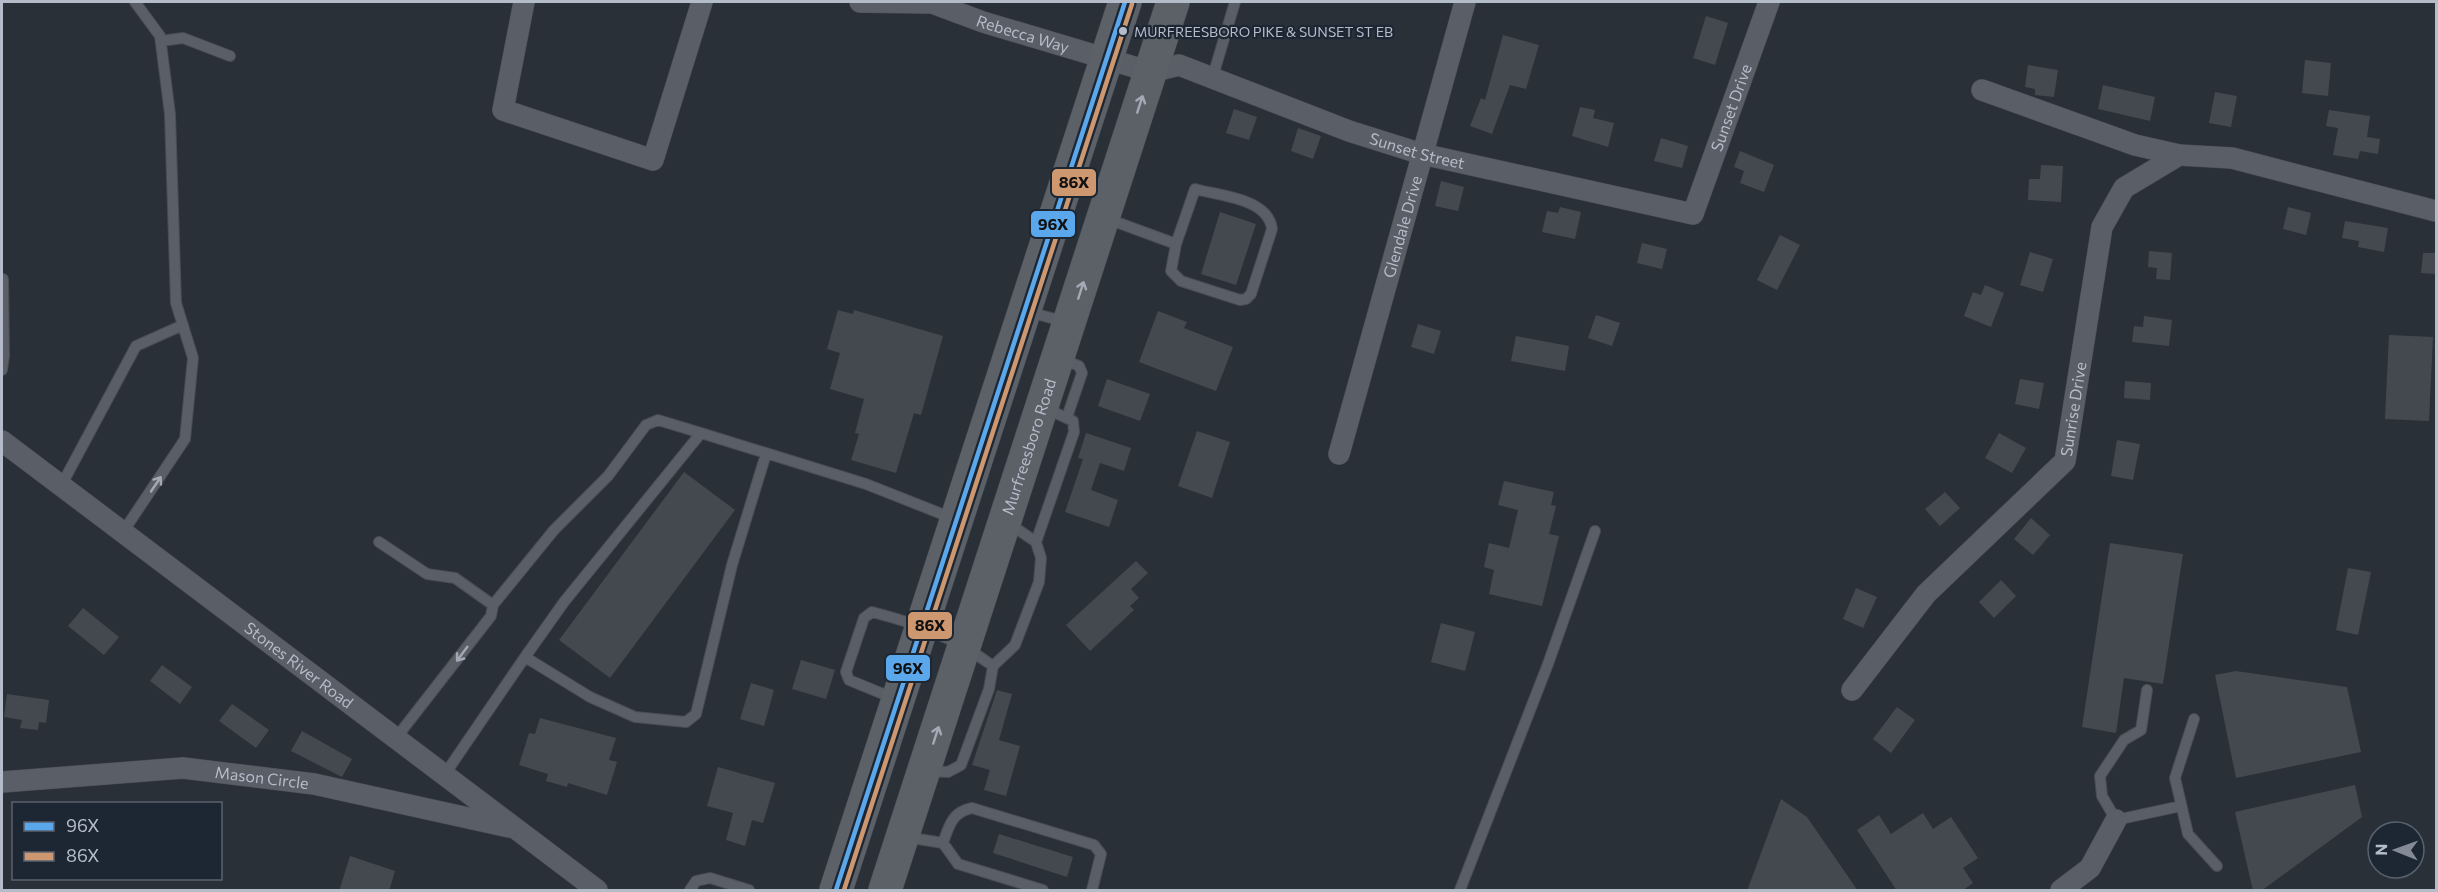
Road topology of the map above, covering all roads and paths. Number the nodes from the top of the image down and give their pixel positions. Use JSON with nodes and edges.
{"nodes":[{"id":1,"x":135,"y":2,"type":"edge"},
{"id":2,"x":524,"y":2,"type":"edge"},
{"id":3,"x":702,"y":2,"type":"edge"},
{"id":4,"x":860,"y":2,"type":"edge"},
{"id":5,"x":1125,"y":2,"type":"edge"},
{"id":6,"x":1173,"y":2,"type":"edge"},
{"id":7,"x":1235,"y":2,"type":"edge"},
{"id":8,"x":1464,"y":2,"type":"edge"},
{"id":9,"x":1769,"y":2,"type":"edge"},
{"id":10,"x":160,"y":41,"type":"junction"},
{"id":11,"x":230,"y":56,"type":"dead end"},
{"id":12,"x":1107,"y":59,"type":"junction"},
{"id":13,"x":1151,"y":72,"type":"junction"},
{"id":14,"x":1212,"y":79,"type":"junction"},
{"id":15,"x":1982,"y":90,"type":"dead end"},
{"id":16,"x":1422,"y":154,"type":"junction"},
{"id":17,"x":2179,"y":155,"type":"junction"},
{"id":18,"x":2436,"y":212,"type":"edge"},
{"id":19,"x":1693,"y":214,"type":"joint"},
{"id":20,"x":1104,"y":218,"type":"junction"},
{"id":21,"x":1176,"y":244,"type":"junction"},
{"id":22,"x":3,"y":279,"type":"dead end"},
{"id":23,"x":1026,"y":311,"type":"junction"},
{"id":24,"x":1071,"y":324,"type":"junction"},
{"id":25,"x":183,"y":325,"type":"junction"},
{"id":26,"x":3,"y":356,"type":"edge"},
{"id":27,"x":2,"y":370,"type":"edge"},
{"id":28,"x":1056,"y":412,"type":"junction"},
{"id":29,"x":700,"y":433,"type":"junction"},
{"id":30,"x":2,"y":441,"type":"edge"},
{"id":31,"x":766,"y":454,"type":"junction"},
{"id":32,"x":1339,"y":454,"type":"dead end"},
{"id":33,"x":61,"y":486,"type":"junction"},
{"id":34,"x":955,"y":519,"type":"junction"},
{"id":35,"x":1006,"y":522,"type":"junction"},
{"id":36,"x":1595,"y":531,"type":"dead end"},
{"id":37,"x":123,"y":532,"type":"junction"},
{"id":38,"x":379,"y":542,"type":"dead end"},
{"id":39,"x":1036,"y":542,"type":"junction"},
{"id":40,"x":493,"y":605,"type":"junction"},
{"id":41,"x":920,"y":624,"type":"junction"},
{"id":42,"x":965,"y":646,"type":"junction"},
{"id":43,"x":525,"y":657,"type":"junction"},
{"id":44,"x":993,"y":666,"type":"junction"},
{"id":45,"x":1852,"y":690,"type":"dead end"},
{"id":46,"x":2147,"y":690,"type":"dead end"},
{"id":47,"x":896,"y":699,"type":"junction"},
{"id":48,"x":2193,"y":719,"type":"dead end"},
{"id":49,"x":396,"y":738,"type":"junction"},
{"id":50,"x":924,"y":771,"type":"junction"},
{"id":51,"x":445,"y":774,"type":"junction"},
{"id":52,"x":2,"y":782,"type":"edge"},
{"id":53,"x":2181,"y":806,"type":"junction"},
{"id":54,"x":2116,"y":820,"type":"junction"},
{"id":55,"x":518,"y":829,"type":"junction"},
{"id":56,"x":903,"y":837,"type":"junction"},
{"id":57,"x":943,"y":843,"type":"junction"},
{"id":58,"x":2217,"y":866,"type":"dead end"},
{"id":59,"x":597,"y":891,"type":"edge"},
{"id":60,"x":690,"y":891,"type":"edge"},
{"id":61,"x":749,"y":891,"type":"edge"},
{"id":62,"x":836,"y":891,"type":"edge"},
{"id":63,"x":885,"y":891,"type":"edge"},
{"id":64,"x":1043,"y":891,"type":"edge"},
{"id":65,"x":1092,"y":891,"type":"edge"},
{"id":66,"x":1460,"y":891,"type":"edge"},
{"id":67,"x":2061,"y":891,"type":"edge"}],
"edges":[{"from":1,"to":10,"type":"lane"},
{"from":2,"to":3,"type":"street"},
{"from":4,"to":12,"type":"street","name":"Rebecca Way"},
{"from":5,"to":12,"type":"main road"},
{"from":6,"to":13,"type":"main road","name":"Murfreesboro Road"},
{"from":7,"to":14,"type":"lane"},
{"from":8,"to":16,"type":"street","name":"Glendale Drive"},
{"from":9,"to":19,"type":"street","name":"Sunset Drive"},
{"from":10,"to":11,"type":"lane"},
{"from":10,"to":25,"type":"lane"},
{"from":12,"to":13,"type":"street","name":"Rebecca Way"},
{"from":12,"to":23,"type":"main road"},
{"from":13,"to":14,"type":"street","name":"Sunset Street"},
{"from":20,"to":13,"type":"main road","name":"Murfreesboro Road","one_way":true},
{"from":14,"to":16,"type":"street","name":"Sunset Street"},
{"from":15,"to":17,"type":"street"},
{"from":16,"to":19,"type":"street","name":"Sunset Street"},
{"from":16,"to":32,"type":"street","name":"Glendale Drive"},
{"from":17,"to":18,"type":"street"},
{"from":17,"to":45,"type":"street","name":"Sunrise Drive"},
{"from":20,"to":21,"type":"lane"},
{"from":24,"to":20,"type":"main road","name":"Murfreesboro Road","one_way":true},
{"from":21,"to":21,"type":"lane"},
{"from":22,"to":26,"type":"lane"},
{"from":23,"to":24,"type":"lane"},
{"from":23,"to":34,"type":"main road"},
{"from":24,"to":28,"type":"main road","name":"Murfreesboro Road"},
{"from":25,"to":33,"type":"lane"},
{"from":37,"to":25,"type":"lane","one_way":true},
{"from":26,"to":27,"type":"lane"},
{"from":28,"to":35,"type":"main road","name":"Murfreesboro Road"},
{"from":28,"to":39,"type":"lane"},
{"from":29,"to":31,"type":"lane"},
{"from":29,"to":40,"type":"lane"},
{"from":29,"to":43,"type":"lane"},
{"from":30,"to":33,"type":"street","name":"Stones River Road"},
{"from":31,"to":34,"type":"lane"},
{"from":31,"to":43,"type":"lane"},
{"from":33,"to":37,"type":"street","name":"Stones River Road"},
{"from":34,"to":41,"type":"main road"},
{"from":35,"to":39,"type":"lane"},
{"from":35,"to":42,"type":"main road","name":"Murfreesboro Road"},
{"from":36,"to":66,"type":"lane"},
{"from":37,"to":49,"type":"street","name":"Stones River Road"},
{"from":38,"to":40,"type":"lane"},
{"from":39,"to":44,"type":"lane"},
{"from":40,"to":49,"type":"lane","one_way":true},
{"from":41,"to":42,"type":"lane"},
{"from":41,"to":47,"type":"main road"},
{"from":41,"to":47,"type":"lane"},
{"from":42,"to":44,"type":"lane"},
{"from":50,"to":42,"type":"main road","name":"Murfreesboro Road","one_way":true},
{"from":43,"to":51,"type":"lane"},
{"from":44,"to":50,"type":"lane"},
{"from":46,"to":54,"type":"lane"},
{"from":47,"to":62,"type":"main road"},
{"from":48,"to":53,"type":"lane"},
{"from":49,"to":51,"type":"street","name":"Stones River Road"},
{"from":50,"to":56,"type":"main road","name":"Murfreesboro Road"},
{"from":51,"to":55,"type":"street","name":"Stones River Road"},
{"from":52,"to":55,"type":"street","name":"Mason Circle"},
{"from":53,"to":54,"type":"lane"},
{"from":53,"to":58,"type":"lane"},
{"from":54,"to":67,"type":"street"},
{"from":55,"to":59,"type":"street","name":"Stones River Road"},
{"from":56,"to":57,"type":"lane"},
{"from":56,"to":63,"type":"main road","name":"Murfreesboro Road"},
{"from":57,"to":64,"type":"lane"},
{"from":57,"to":65,"type":"lane"},
{"from":60,"to":61,"type":"lane"}]}
